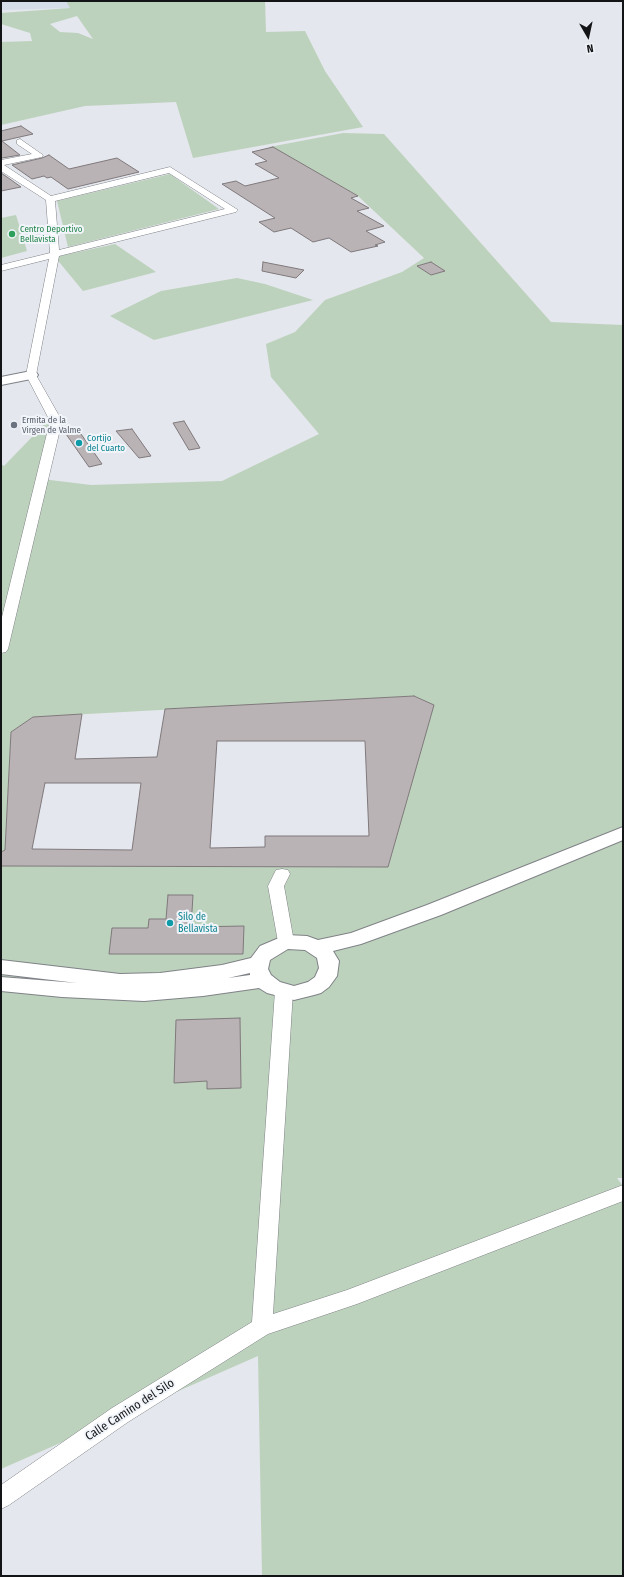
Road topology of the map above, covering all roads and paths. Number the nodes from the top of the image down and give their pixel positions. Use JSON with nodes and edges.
{"nodes":[{"id":1,"x":20,"y":142,"type":"dead end"},
{"id":2,"x":1,"y":163,"type":"edge"},
{"id":3,"x":1,"y":167,"type":"edge"},
{"id":4,"x":50,"y":199,"type":"junction"},
{"id":5,"x":55,"y":254,"type":"junction"},
{"id":6,"x":1,"y":268,"type":"edge"},
{"id":7,"x":31,"y":375,"type":"junction"},
{"id":8,"x":1,"y":381,"type":"edge"},
{"id":9,"x":1,"y":649,"type":"edge"},
{"id":10,"x":623,"y":833,"type":"edge"},
{"id":11,"x":282,"y":874,"type":"dead end"},
{"id":12,"x":286,"y":942,"type":"junction"},
{"id":13,"x":323,"y":954,"type":"junction"},
{"id":14,"x":1,"y":967,"type":"edge"},
{"id":15,"x":261,"y":972,"type":"junction"},
{"id":16,"x":1,"y":984,"type":"edge"},
{"id":17,"x":284,"y":991,"type":"junction"},
{"id":18,"x":623,"y":1193,"type":"edge"},
{"id":19,"x":262,"y":1327,"type":"junction"},
{"id":20,"x":1,"y":1498,"type":"edge"}],
"edges":[{"from":1,"to":2,"type":"street"},
{"from":3,"to":4,"type":"street"},
{"from":4,"to":5,"type":"street"},
{"from":4,"to":5,"type":"street"},
{"from":5,"to":6,"type":"street"},
{"from":5,"to":7,"type":"street"},
{"from":7,"to":8,"type":"street"},
{"from":7,"to":9,"type":"street"},
{"from":10,"to":13,"type":"street"},
{"from":11,"to":12,"type":"street"},
{"from":12,"to":13,"type":"street"},
{"from":12,"to":15,"type":"street"},
{"from":13,"to":17,"type":"street"},
{"from":14,"to":15,"type":"street"},
{"from":15,"to":16,"type":"street"},
{"from":15,"to":17,"type":"street"},
{"from":17,"to":19,"type":"street"},
{"from":18,"to":19,"type":"street","name":"Calle Camino del Silo"},
{"from":19,"to":20,"type":"street","name":"Calle Camino del Silo"}]}
